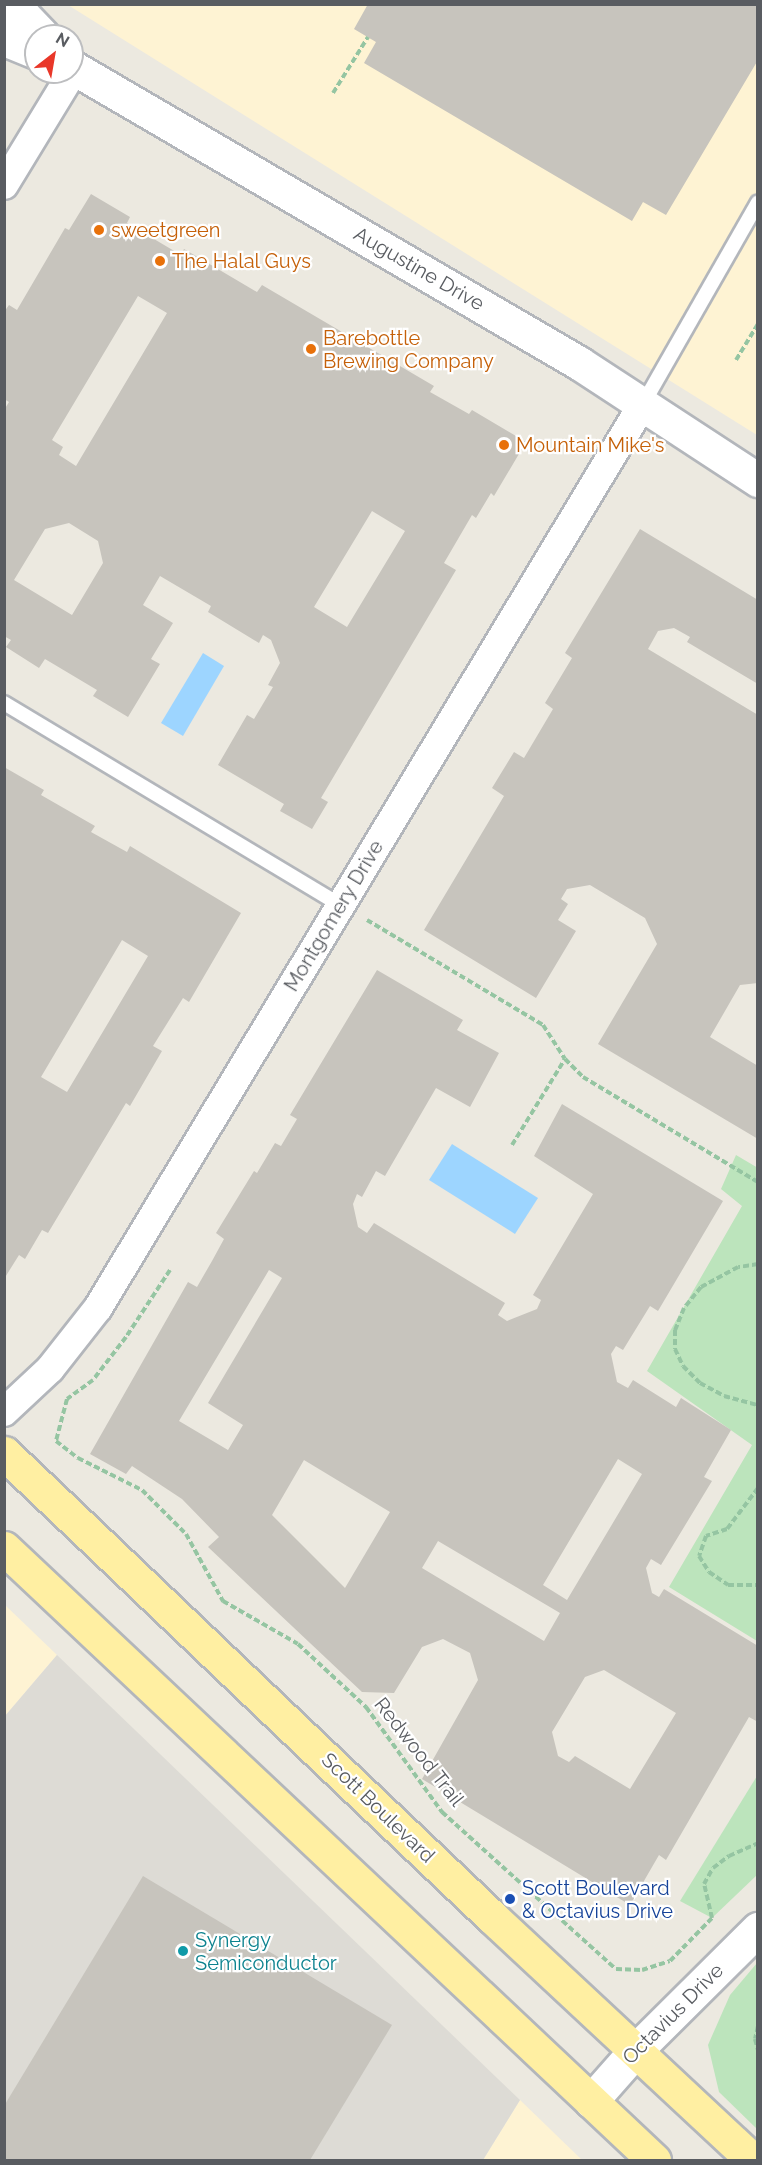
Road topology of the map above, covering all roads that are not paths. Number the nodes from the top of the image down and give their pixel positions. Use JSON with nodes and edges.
{"nodes":[{"id":1,"x":5,"y":4,"type":"edge"},
{"id":2,"x":32,"y":24,"type":"edge"},
{"id":3,"x":4,"y":39,"type":"edge"},
{"id":4,"x":24,"y":47,"type":"edge"},
{"id":5,"x":84,"y":73,"type":"edge"},
{"id":6,"x":63,"y":84,"type":"edge"},
{"id":7,"x":4,"y":185,"type":"edge"},
{"id":8,"x":758,"y":202,"type":"edge"},
{"id":9,"x":642,"y":404,"type":"junction"},
{"id":10,"x":758,"y":480,"type":"edge"},
{"id":11,"x":4,"y":703,"type":"edge"},
{"id":12,"x":340,"y":905,"type":"junction"},
{"id":13,"x":4,"y":1412,"type":"edge"},
{"id":14,"x":4,"y":1453,"type":"edge"},
{"id":15,"x":4,"y":1548,"type":"edge"},
{"id":16,"x":758,"y":1929,"type":"edge"},
{"id":17,"x":636,"y":2050,"type":"junction"},
{"id":18,"x":591,"y":2101,"type":"junction"},
{"id":19,"x":654,"y":2160,"type":"edge"},
{"id":20,"x":753,"y":2160,"type":"edge"}],
"edges":[{"from":1,"to":2,"type":"street"},
{"from":3,"to":4,"type":"street"},
{"from":5,"to":9,"type":"street","name":"Augustine Drive"},
{"from":6,"to":7,"type":"street"},
{"from":8,"to":9,"type":"lane"},
{"from":9,"to":10,"type":"street","name":"Augustine Drive"},
{"from":9,"to":12,"type":"street","name":"Montgomery Drive"},
{"from":11,"to":12,"type":"lane"},
{"from":12,"to":13,"type":"street","name":"Montgomery Drive"},
{"from":14,"to":17,"type":"main road","name":"Scott Boulevard"},
{"from":15,"to":18,"type":"main road"},
{"from":16,"to":17,"type":"street","name":"Octavius Drive"},
{"from":17,"to":18,"type":"street","name":"Octavius Drive"},
{"from":17,"to":20,"type":"main road","name":"Scott Boulevard"},
{"from":18,"to":19,"type":"main road"}]}
